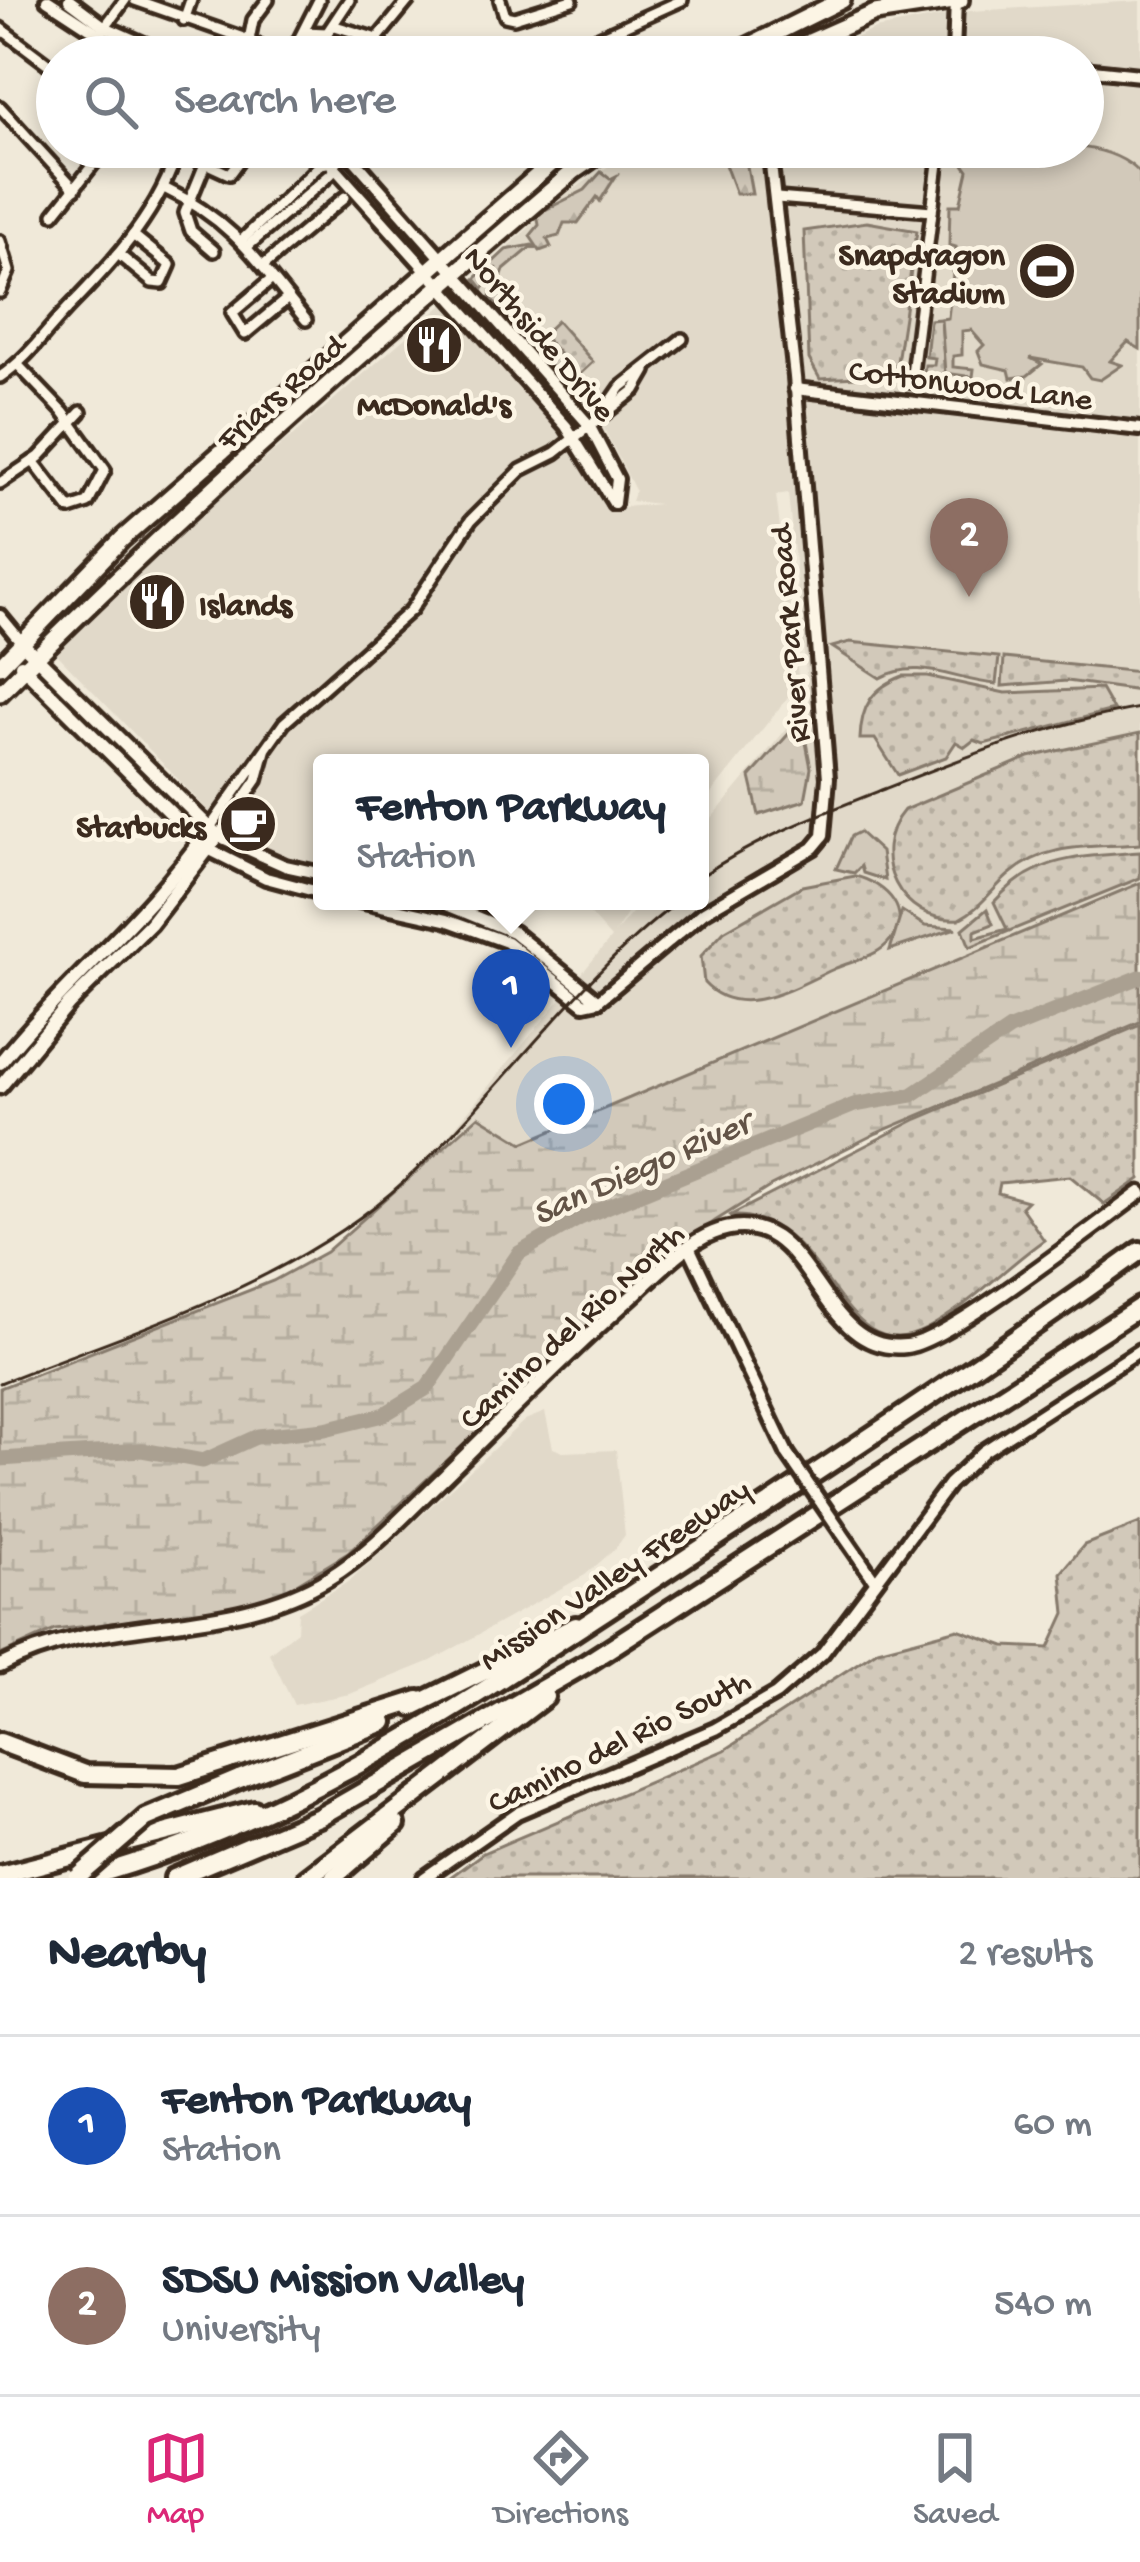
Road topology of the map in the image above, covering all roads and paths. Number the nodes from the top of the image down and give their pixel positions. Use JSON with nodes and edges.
{"nodes":[{"id":1,"x":46,"y":0,"type":"edge"},
{"id":2,"x":69,"y":0,"type":"edge"},
{"id":3,"x":125,"y":0,"type":"edge"},
{"id":4,"x":136,"y":0,"type":"edge"},
{"id":5,"x":191,"y":0,"type":"edge"},
{"id":6,"x":268,"y":0,"type":"edge"},
{"id":7,"x":319,"y":0,"type":"edge"},
{"id":8,"x":349,"y":0,"type":"edge"},
{"id":9,"x":409,"y":0,"type":"edge"},
{"id":10,"x":500,"y":0,"type":"edge"},
{"id":11,"x":572,"y":0,"type":"edge"},
{"id":12,"x":682,"y":0,"type":"edge"},
{"id":13,"x":842,"y":0,"type":"edge"},
{"id":14,"x":958,"y":0,"type":"edge"},
{"id":15,"x":184,"y":20,"type":"junction"},
{"id":16,"x":335,"y":26,"type":"junction"},
{"id":17,"x":0,"y":28,"type":"edge"},
{"id":18,"x":102,"y":32,"type":"junction"},
{"id":19,"x":304,"y":32,"type":"junction"},
{"id":20,"x":99,"y":36,"type":"edge"},
{"id":21,"x":107,"y":36,"type":"edge"},
{"id":22,"x":113,"y":36,"type":"edge"},
{"id":23,"x":236,"y":36,"type":"edge"},
{"id":24,"x":250,"y":36,"type":"edge"},
{"id":25,"x":302,"y":36,"type":"edge"},
{"id":26,"x":370,"y":36,"type":"edge"},
{"id":27,"x":379,"y":36,"type":"edge"},
{"id":28,"x":604,"y":36,"type":"edge"},
{"id":29,"x":769,"y":36,"type":"edge"},
{"id":30,"x":823,"y":36,"type":"edge"},
{"id":31,"x":955,"y":36,"type":"edge"},
{"id":32,"x":36,"y":55,"type":"edge"},
{"id":33,"x":1104,"y":71,"type":"edge"},
{"id":34,"x":1140,"y":75,"type":"edge"},
{"id":35,"x":0,"y":107,"type":"edge"},
{"id":36,"x":36,"y":146,"type":"edge"},
{"id":37,"x":56,"y":168,"type":"edge"},
{"id":38,"x":91,"y":168,"type":"edge"},
{"id":39,"x":172,"y":168,"type":"edge"},
{"id":40,"x":203,"y":168,"type":"edge"},
{"id":41,"x":317,"y":168,"type":"edge"},
{"id":42,"x":337,"y":168,"type":"edge"},
{"id":43,"x":363,"y":168,"type":"edge"},
{"id":44,"x":545,"y":168,"type":"edge"},
{"id":45,"x":584,"y":168,"type":"edge"},
{"id":46,"x":773,"y":168,"type":"edge"},
{"id":47,"x":937,"y":168,"type":"edge"},
{"id":48,"x":75,"y":189,"type":"junction"},
{"id":49,"x":166,"y":189,"type":"junction"},
{"id":50,"x":345,"y":197,"type":"dead end"},
{"id":51,"x":777,"y":198,"type":"junction"},
{"id":52,"x":189,"y":200,"type":"junction"},
{"id":53,"x":932,"y":212,"type":"junction"},
{"id":54,"x":54,"y":214,"type":"dead end"},
{"id":55,"x":133,"y":235,"type":"junction"},
{"id":56,"x":0,"y":241,"type":"edge"},
{"id":57,"x":246,"y":242,"type":"junction"},
{"id":58,"x":214,"y":251,"type":"dead end"},
{"id":59,"x":118,"y":254,"type":"junction"},
{"id":60,"x":442,"y":254,"type":"junction"},
{"id":61,"x":263,"y":266,"type":"junction"},
{"id":62,"x":427,"y":266,"type":"junction"},
{"id":63,"x":458,"y":273,"type":"junction"},
{"id":64,"x":272,"y":279,"type":"junction"},
{"id":65,"x":443,"y":285,"type":"junction"},
{"id":66,"x":0,"y":292,"type":"edge"},
{"id":67,"x":288,"y":298,"type":"junction"},
{"id":68,"x":306,"y":320,"type":"dead end"},
{"id":69,"x":682,"y":339,"type":"dead end"},
{"id":70,"x":18,"y":365,"type":"junction"},
{"id":71,"x":0,"y":377,"type":"edge"},
{"id":72,"x":911,"y":382,"type":"dead end"},
{"id":73,"x":795,"y":389,"type":"junction"},
{"id":74,"x":81,"y":412,"type":"dead end"},
{"id":75,"x":589,"y":424,"type":"junction"},
{"id":76,"x":72,"y":426,"type":"junction"},
{"id":77,"x":1140,"y":429,"type":"edge"},
{"id":78,"x":574,"y":437,"type":"junction"},
{"id":79,"x":33,"y":461,"type":"junction"},
{"id":80,"x":0,"y":483,"type":"edge"},
{"id":81,"x":0,"y":616,"type":"edge"},
{"id":82,"x":0,"y":640,"type":"edge"},
{"id":83,"x":19,"y":658,"type":"edge"},
{"id":84,"x":0,"y":693,"type":"edge"},
{"id":85,"x":265,"y":751,"type":"junction"},
{"id":86,"x":214,"y":832,"type":"junction"},
{"id":87,"x":204,"y":846,"type":"junction"},
{"id":88,"x":313,"y":872,"type":"edge"},
{"id":89,"x":313,"y":891,"type":"edge"},
{"id":90,"x":397,"y":910,"type":"edge"},
{"id":91,"x":459,"y":910,"type":"edge"},
{"id":92,"x":541,"y":968,"type":"junction"},
{"id":93,"x":562,"y":972,"type":"junction"},
{"id":94,"x":598,"y":1001,"type":"junction"},
{"id":95,"x":43,"y":1010,"type":"junction"},
{"id":96,"x":54,"y":1021,"type":"junction"},
{"id":97,"x":0,"y":1063,"type":"edge"},
{"id":98,"x":0,"y":1087,"type":"edge"},
{"id":99,"x":1140,"y":1193,"type":"edge"},
{"id":100,"x":690,"y":1249,"type":"junction"},
{"id":101,"x":1140,"y":1251,"type":"edge"},
{"id":102,"x":1140,"y":1307,"type":"edge"},
{"id":103,"x":1140,"y":1350,"type":"edge"},
{"id":104,"x":875,"y":1581,"type":"junction"},
{"id":105,"x":589,"y":1622,"type":"junction"},
{"id":106,"x":587,"y":1663,"type":"junction"},
{"id":107,"x":0,"y":1666,"type":"edge"},
{"id":108,"x":0,"y":1742,"type":"edge"},
{"id":109,"x":466,"y":1760,"type":"junction"},
{"id":110,"x":238,"y":1770,"type":"junction"},
{"id":111,"x":267,"y":1809,"type":"junction"},
{"id":112,"x":0,"y":1875,"type":"edge"},
{"id":113,"x":81,"y":1878,"type":"edge"},
{"id":114,"x":174,"y":1878,"type":"edge"},
{"id":115,"x":307,"y":1878,"type":"edge"},
{"id":116,"x":333,"y":1878,"type":"edge"},
{"id":117,"x":424,"y":1878,"type":"edge"}],
"edges":[{"from":1,"to":18,"type":"street"},
{"from":2,"to":18,"type":"street"},
{"from":3,"to":18,"type":"street"},
{"from":4,"to":15,"type":"street"},
{"from":5,"to":15,"type":"street"},
{"from":6,"to":24,"type":"street"},
{"from":7,"to":19,"type":"street"},
{"from":8,"to":16,"type":"street"},
{"from":9,"to":27,"type":"street"},
{"from":10,"to":11,"type":"street"},
{"from":12,"to":28,"type":"street"},
{"from":13,"to":29,"type":"highway"},
{"from":14,"to":30,"type":"highway"},
{"from":14,"to":31,"type":"street"},
{"from":15,"to":23,"type":"street"},
{"from":16,"to":19,"type":"street"},
{"from":16,"to":26,"type":"street"},
{"from":17,"to":32,"type":"street"},
{"from":18,"to":20,"type":"street"},
{"from":18,"to":21,"type":"street"},
{"from":18,"to":22,"type":"street"},
{"from":19,"to":25,"type":"street"},
{"from":33,"to":34,"type":"street"},
{"from":35,"to":36,"type":"street"},
{"from":37,"to":48,"type":"street"},
{"from":38,"to":48,"type":"street"},
{"from":39,"to":49,"type":"street"},
{"from":40,"to":52,"type":"street"},
{"from":41,"to":57,"type":"street","name":"Northside Drive"},
{"from":42,"to":62,"type":"street","name":"Northside Drive"},
{"from":43,"to":60,"type":"street","name":"Northside Drive"},
{"from":44,"to":60,"type":"highway","name":"Friars Road"},
{"from":45,"to":63,"type":"highway","name":"Friars Road"},
{"from":46,"to":51,"type":"street","name":"River Park Road"},
{"from":47,"to":53,"type":"street"},
{"from":48,"to":54,"type":"street"},
{"from":49,"to":52,"type":"street"},
{"from":49,"to":55,"type":"street"},
{"from":50,"to":61,"type":"street"},
{"from":51,"to":53,"type":"street"},
{"from":51,"to":73,"type":"street","name":"River Park Road"},
{"from":52,"to":57,"type":"street"},
{"from":52,"to":58,"type":"street"},
{"from":53,"to":72,"type":"street"},
{"from":55,"to":59,"type":"street"},
{"from":55,"to":59,"type":"street"},
{"from":56,"to":66,"type":"street"},
{"from":57,"to":61,"type":"street"},
{"from":59,"to":70,"type":"street"},
{"from":60,"to":62,"type":"highway","name":"Friars Road"},
{"from":60,"to":63,"type":"street","name":"Northside Drive"},
{"from":61,"to":64,"type":"street"},
{"from":62,"to":65,"type":"street","name":"Northside Drive"},
{"from":62,"to":83,"type":"highway","name":"Friars Road"},
{"from":63,"to":65,"type":"highway","name":"Friars Road"},
{"from":63,"to":75,"type":"street","name":"Northside Drive"},
{"from":64,"to":67,"type":"street"},
{"from":64,"to":67,"type":"street"},
{"from":65,"to":78,"type":"street","name":"Northside Drive"},
{"from":65,"to":83,"type":"highway","name":"Friars Road"},
{"from":67,"to":68,"type":"street"},
{"from":69,"to":75,"type":"street"},
{"from":70,"to":71,"type":"street"},
{"from":70,"to":76,"type":"street"},
{"from":73,"to":77,"type":"street","name":"Cottonwood Lane"},
{"from":73,"to":94,"type":"street","name":"River Park Road"},
{"from":74,"to":76,"type":"street"},
{"from":75,"to":78,"type":"street"},
{"from":75,"to":78,"type":"street","name":"Northside Drive"},
{"from":76,"to":79,"type":"street"},
{"from":76,"to":79,"type":"street"},
{"from":78,"to":85,"type":"street"},
{"from":79,"to":80,"type":"street"},
{"from":81,"to":83,"type":"street"},
{"from":82,"to":83,"type":"street"},
{"from":83,"to":84,"type":"highway","name":"Friars Road"},
{"from":83,"to":86,"type":"main road"},
{"from":83,"to":87,"type":"main road"},
{"from":85,"to":86,"type":"street"},
{"from":85,"to":86,"type":"street"},
{"from":86,"to":87,"type":"main road"},
{"from":86,"to":88,"type":"street"},
{"from":87,"to":89,"type":"street"},
{"from":87,"to":95,"type":"main road"},
{"from":87,"to":96,"type":"main road"},
{"from":90,"to":92,"type":"street"},
{"from":91,"to":93,"type":"street"},
{"from":92,"to":93,"type":"street"},
{"from":92,"to":94,"type":"street"},
{"from":93,"to":94,"type":"street"},
{"from":95,"to":96,"type":"main road"},
{"from":95,"to":97,"type":"main road"},
{"from":96,"to":98,"type":"main road"},
{"from":99,"to":100,"type":"main road","name":"Camino del Rio North"},
{"from":100,"to":104,"type":"street","bridge":true},
{"from":100,"to":107,"type":"main road","name":"Camino del Rio North"},
{"from":101,"to":105,"type":"highway","name":"Mission Valley Freeway"},
{"from":102,"to":106,"type":"highway","name":"Mission Valley Freeway"},
{"from":103,"to":104,"type":"street","name":"Camino del Rio South"},
{"from":104,"to":117,"type":"street","name":"Camino del Rio South"},
{"from":105,"to":110,"type":"highway"},
{"from":105,"to":111,"type":"highway","name":"Mission Valley Freeway"},
{"from":106,"to":109,"type":"highway"},
{"from":106,"to":114,"type":"highway","name":"Mission Valley Freeway"},
{"from":108,"to":110,"type":"highway"},
{"from":109,"to":115,"type":"highway"},
{"from":109,"to":116,"type":"highway"},
{"from":110,"to":113,"type":"highway","bridge":true},
{"from":111,"to":112,"type":"highway"},
{"from":111,"to":113,"type":"highway","name":"Mission Valley Freeway"}]}
